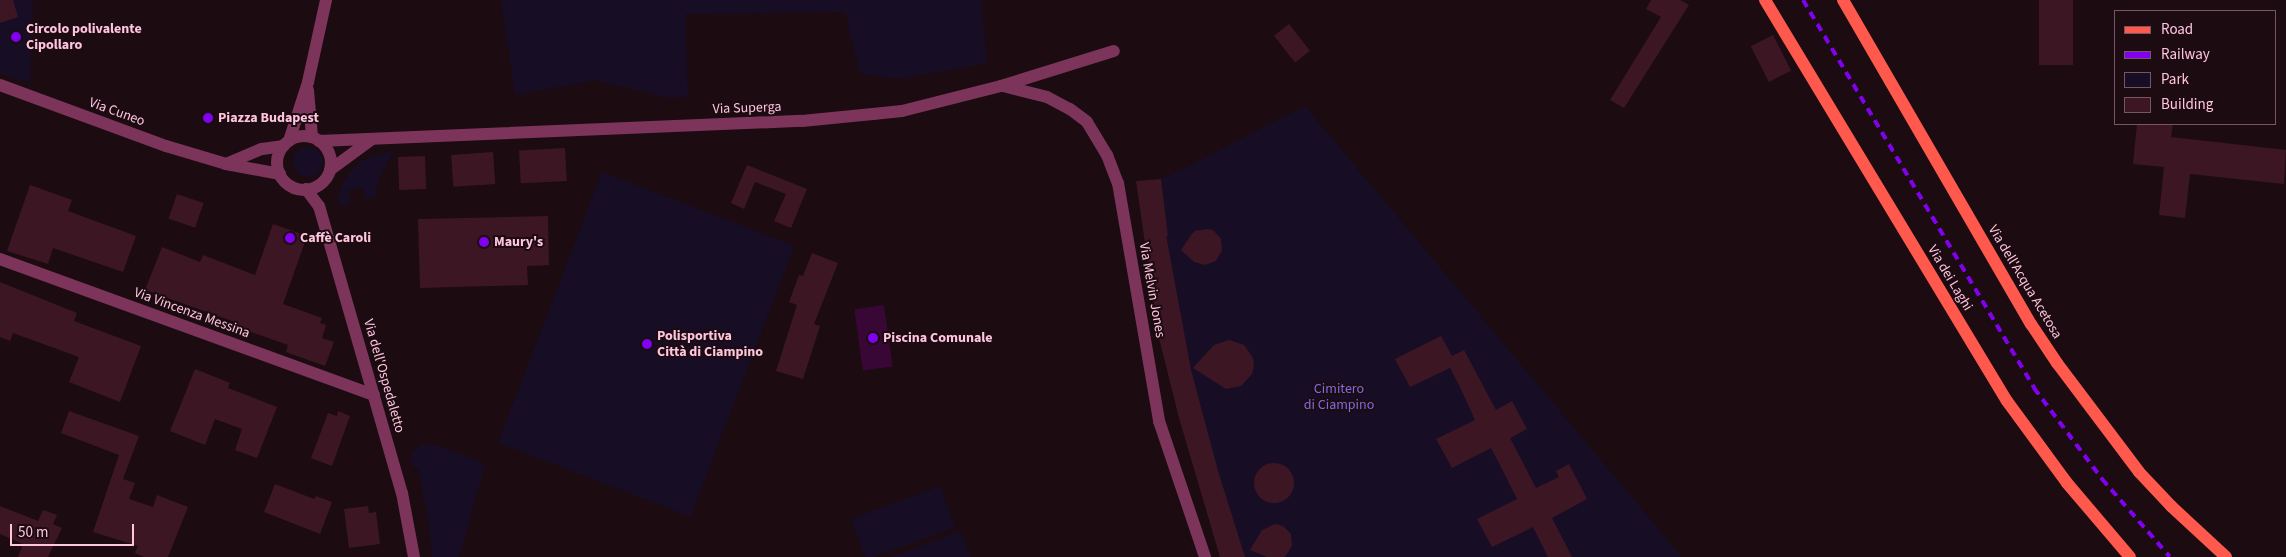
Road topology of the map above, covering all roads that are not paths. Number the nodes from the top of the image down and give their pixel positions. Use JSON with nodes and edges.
{"nodes":[{"id":1,"x":326,"y":0,"type":"edge"},
{"id":2,"x":1766,"y":0,"type":"edge"},
{"id":3,"x":1843,"y":0,"type":"edge"},
{"id":4,"x":1114,"y":51,"type":"dead end"},
{"id":5,"x":308,"y":82,"type":"junction"},
{"id":6,"x":0,"y":85,"type":"edge"},
{"id":7,"x":1001,"y":86,"type":"junction"},
{"id":8,"x":316,"y":139,"type":"junction"},
{"id":9,"x":372,"y":139,"type":"junction"},
{"id":10,"x":287,"y":143,"type":"junction"},
{"id":11,"x":226,"y":164,"type":"junction"},
{"id":12,"x":280,"y":174,"type":"junction"},
{"id":13,"x":328,"y":175,"type":"junction"},
{"id":14,"x":306,"y":190,"type":"junction"},
{"id":15,"x":319,"y":206,"type":"junction"},
{"id":16,"x":0,"y":259,"type":"edge"},
{"id":17,"x":374,"y":395,"type":"junction"},
{"id":18,"x":2223,"y":554,"type":"edge"},
{"id":19,"x":414,"y":557,"type":"edge"},
{"id":20,"x":1205,"y":557,"type":"edge"},
{"id":21,"x":2130,"y":557,"type":"edge"},
{"id":22,"x":2236,"y":557,"type":"edge"}],
"edges":[{"from":1,"to":5,"type":"street"},
{"from":2,"to":21,"type":"main road","name":"Via dei Laghi"},
{"from":3,"to":18,"type":"main road","name":"Via dell'Acqua Acetosa"},
{"from":4,"to":7,"type":"street","name":"Via Superga"},
{"from":5,"to":8,"type":"street"},
{"from":5,"to":10,"type":"street"},
{"from":6,"to":11,"type":"street","name":"Via Cuneo"},
{"from":7,"to":9,"type":"street","name":"Via Superga"},
{"from":7,"to":20,"type":"street","name":"Via Melvin Jones"},
{"from":8,"to":9,"type":"street","name":"Via Superga"},
{"from":8,"to":10,"type":"street"},
{"from":8,"to":13,"type":"street"},
{"from":9,"to":13,"type":"street"},
{"from":10,"to":11,"type":"street"},
{"from":10,"to":12,"type":"street"},
{"from":11,"to":12,"type":"street","name":"Via Cuneo"},
{"from":12,"to":14,"type":"street"},
{"from":13,"to":14,"type":"street"},
{"from":13,"to":15,"type":"street"},
{"from":14,"to":15,"type":"street","name":"Via dell'Ospedaletto"},
{"from":15,"to":17,"type":"street","name":"Via dell'Ospedaletto"},
{"from":16,"to":17,"type":"street","name":"Via Vincenza Messina"},
{"from":17,"to":19,"type":"street","name":"Via dell'Ospedaletto"},
{"from":18,"to":22,"type":"main road","name":"Via dell'Acqua Acetosa"}]}
